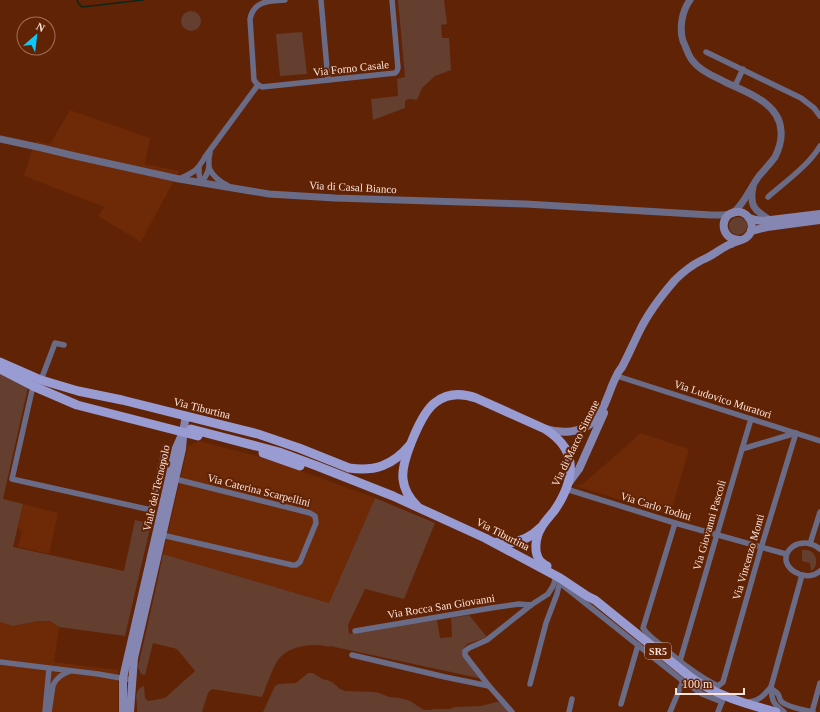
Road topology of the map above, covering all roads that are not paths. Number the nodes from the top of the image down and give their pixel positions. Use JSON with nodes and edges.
{"nodes":[{"id":1,"x":285,"y":0,"type":"edge"},
{"id":2,"x":321,"y":0,"type":"edge"},
{"id":3,"x":392,"y":0,"type":"edge"},
{"id":4,"x":690,"y":0,"type":"edge"},
{"id":5,"x":706,"y":52,"type":"dead end"},
{"id":6,"x":743,"y":69,"type":"junction"},
{"id":7,"x":328,"y":80,"type":"junction"},
{"id":8,"x":258,"y":85,"type":"junction"},
{"id":9,"x":735,"y":86,"type":"junction"},
{"id":10,"x":820,"y":116,"type":"edge"},
{"id":11,"x":0,"y":139,"type":"edge"},
{"id":12,"x":820,"y":146,"type":"edge"},
{"id":13,"x":213,"y":148,"type":"junction"},
{"id":14,"x":199,"y":167,"type":"junction"},
{"id":15,"x":209,"y":168,"type":"junction"},
{"id":16,"x":179,"y":179,"type":"junction"},
{"id":17,"x":756,"y":180,"type":"junction"},
{"id":18,"x":201,"y":183,"type":"junction"},
{"id":19,"x":234,"y":189,"type":"junction"},
{"id":20,"x":747,"y":194,"type":"junction"},
{"id":21,"x":768,"y":197,"type":"dead end"},
{"id":22,"x":732,"y":213,"type":"junction"},
{"id":23,"x":820,"y":214,"type":"edge"},
{"id":24,"x":711,"y":215,"type":"junction"},
{"id":25,"x":747,"y":216,"type":"junction"},
{"id":26,"x":770,"y":220,"type":"junction"},
{"id":27,"x":820,"y":220,"type":"edge"},
{"id":28,"x":725,"y":231,"type":"junction"},
{"id":29,"x":751,"y":231,"type":"junction"},
{"id":30,"x":740,"y":240,"type":"junction"},
{"id":31,"x":719,"y":251,"type":"junction"},
{"id":32,"x":64,"y":345,"type":"dead end"},
{"id":33,"x":0,"y":362,"type":"edge"},
{"id":34,"x":622,"y":367,"type":"junction"},
{"id":35,"x":0,"y":368,"type":"edge"},
{"id":36,"x":620,"y":377,"type":"junction"},
{"id":37,"x":42,"y":380,"type":"junction"},
{"id":38,"x":33,"y":386,"type":"junction"},
{"id":39,"x":186,"y":416,"type":"junction"},
{"id":40,"x":751,"y":419,"type":"junction"},
{"id":41,"x":163,"y":428,"type":"junction"},
{"id":42,"x":184,"y":429,"type":"junction"},
{"id":43,"x":545,"y":429,"type":"junction"},
{"id":44,"x":796,"y":433,"type":"junction"},
{"id":45,"x":198,"y":436,"type":"junction"},
{"id":46,"x":413,"y":440,"type":"junction"},
{"id":47,"x":820,"y":441,"type":"edge"},
{"id":48,"x":166,"y":447,"type":"dead end"},
{"id":49,"x":179,"y":449,"type":"junction"},
{"id":50,"x":742,"y":449,"type":"junction"},
{"id":51,"x":159,"y":475,"type":"junction"},
{"id":52,"x":340,"y":475,"type":"junction"},
{"id":53,"x":172,"y":478,"type":"junction"},
{"id":54,"x":567,"y":487,"type":"junction"},
{"id":55,"x":151,"y":510,"type":"junction"},
{"id":56,"x":422,"y":510,"type":"junction"},
{"id":57,"x":820,"y":512,"type":"edge"},
{"id":58,"x":149,"y":520,"type":"dead end"},
{"id":59,"x":675,"y":523,"type":"junction"},
{"id":60,"x":542,"y":526,"type":"junction"},
{"id":61,"x":717,"y":534,"type":"junction"},
{"id":62,"x":162,"y":535,"type":"junction"},
{"id":63,"x":485,"y":538,"type":"junction"},
{"id":64,"x":810,"y":544,"type":"junction"},
{"id":65,"x":761,"y":548,"type":"junction"},
{"id":66,"x":820,"y":549,"type":"edge"},
{"id":67,"x":786,"y":554,"type":"junction"},
{"id":68,"x":820,"y":571,"type":"edge"},
{"id":69,"x":802,"y":575,"type":"junction"},
{"id":70,"x":557,"y":577,"type":"junction"},
{"id":71,"x":595,"y":600,"type":"junction"},
{"id":72,"x":531,"y":605,"type":"junction"},
{"id":73,"x":355,"y":630,"type":"dead end"},
{"id":74,"x":638,"y":645,"type":"junction"},
{"id":75,"x":352,"y":655,"type":"dead end"},
{"id":76,"x":680,"y":661,"type":"junction"},
{"id":77,"x":0,"y":662,"type":"edge"},
{"id":78,"x":49,"y":669,"type":"junction"},
{"id":79,"x":70,"y":671,"type":"junction"},
{"id":80,"x":128,"y":679,"type":"junction"},
{"id":81,"x":683,"y":681,"type":"junction"},
{"id":82,"x":820,"y":683,"type":"edge"},
{"id":83,"x":530,"y":684,"type":"dead end"},
{"id":84,"x":489,"y":686,"type":"junction"},
{"id":85,"x":771,"y":689,"type":"junction"},
{"id":86,"x":763,"y":696,"type":"junction"},
{"id":87,"x":572,"y":699,"type":"dead end"},
{"id":88,"x":723,"y":699,"type":"junction"},
{"id":89,"x":744,"y":703,"type":"junction"},
{"id":90,"x":621,"y":704,"type":"dead end"},
{"id":91,"x":764,"y":709,"type":"junction"},
{"id":92,"x":45,"y":712,"type":"edge"},
{"id":93,"x":49,"y":712,"type":"edge"},
{"id":94,"x":123,"y":712,"type":"edge"},
{"id":95,"x":130,"y":712,"type":"edge"},
{"id":96,"x":512,"y":712,"type":"edge"},
{"id":97,"x":569,"y":712,"type":"edge"},
{"id":98,"x":670,"y":712,"type":"edge"},
{"id":99,"x":718,"y":712,"type":"edge"},
{"id":100,"x":776,"y":712,"type":"edge"},
{"id":101,"x":784,"y":712,"type":"edge"},
{"id":102,"x":812,"y":712,"type":"edge"}],
"edges":[{"from":1,"to":8,"type":"street"},
{"from":2,"to":7,"type":"street"},
{"from":3,"to":7,"type":"street","name":"Via Forno Casale"},
{"from":4,"to":9,"type":"street"},
{"from":5,"to":6,"type":"street"},
{"from":6,"to":9,"type":"street"},
{"from":6,"to":10,"type":"street"},
{"from":7,"to":8,"type":"street","name":"Via Forno Casale"},
{"from":8,"to":13,"type":"street"},
{"from":9,"to":17,"type":"street"},
{"from":11,"to":16,"type":"street","name":"Via di Casal Bianco"},
{"from":12,"to":21,"type":"street"},
{"from":13,"to":14,"type":"street"},
{"from":13,"to":15,"type":"street"},
{"from":14,"to":16,"type":"street"},
{"from":14,"to":18,"type":"street"},
{"from":15,"to":18,"type":"street"},
{"from":15,"to":19,"type":"street"},
{"from":16,"to":18,"type":"street","name":"Via di Casal Bianco"},
{"from":17,"to":20,"type":"street"},
{"from":17,"to":26,"type":"street"},
{"from":18,"to":19,"type":"street","name":"Via di Casal Bianco"},
{"from":19,"to":24,"type":"street","name":"Via di Casal Bianco"},
{"from":20,"to":22,"type":"street"},
{"from":20,"to":25,"type":"street"},
{"from":22,"to":24,"type":"street","name":"Via di Casal Bianco"},
{"from":22,"to":25,"type":"main road"},
{"from":22,"to":28,"type":"main road"},
{"from":23,"to":26,"type":"main road"},
{"from":24,"to":28,"type":"street"},
{"from":25,"to":26,"type":"main road"},
{"from":25,"to":29,"type":"main road"},
{"from":27,"to":29,"type":"main road"},
{"from":28,"to":30,"type":"main road"},
{"from":28,"to":31,"type":"main road"},
{"from":29,"to":30,"type":"main road"},
{"from":30,"to":31,"type":"main road","name":"Via di Marco Simone"},
{"from":31,"to":34,"type":"main road","name":"Via di Marco Simone"},
{"from":32,"to":37,"type":"street"},
{"from":33,"to":37,"type":"main road","name":"Via Tiburtina"},
{"from":34,"to":36,"type":"main road","name":"Via di Marco Simone"},
{"from":34,"to":43,"type":"main road","name":"Via di Marco Simone"},
{"from":35,"to":38,"type":"main road"},
{"from":35,"to":42,"type":"main road","name":"Via Tiburtina"},
{"from":36,"to":40,"type":"street","name":"Via Ludovico Muratori"},
{"from":36,"to":54,"type":"main road","name":"Via di Marco Simone"},
{"from":37,"to":39,"type":"main road","name":"Via Tiburtina"},
{"from":38,"to":41,"type":"main road"},
{"from":38,"to":55,"type":"street"},
{"from":39,"to":42,"type":"main road","name":"Viale del Tecnopolo"},
{"from":39,"to":46,"type":"main road","name":"Via Tiburtina"},
{"from":40,"to":44,"type":"street","name":"Via Ludovico Muratori"},
{"from":40,"to":50,"type":"street","name":"Via Giovanni Pascoli"},
{"from":41,"to":42,"type":"main road"},
{"from":41,"to":49,"type":"main road"},
{"from":42,"to":45,"type":"main road"},
{"from":42,"to":49,"type":"main road","name":"Viale del Tecnopolo"},
{"from":42,"to":52,"type":"main road","name":"Via Tiburtina"},
{"from":43,"to":46,"type":"main road"},
{"from":43,"to":54,"type":"main road"},
{"from":44,"to":47,"type":"street","name":"Via Ludovico Muratori"},
{"from":44,"to":50,"type":"street"},
{"from":44,"to":65,"type":"street","name":"Via Vincenzo Monti"},
{"from":45,"to":49,"type":"main road"},
{"from":45,"to":52,"type":"main road"},
{"from":46,"to":56,"type":"main road"},
{"from":48,"to":51,"type":"street"},
{"from":49,"to":53,"type":"main road","name":"Viale del Tecnopolo"},
{"from":50,"to":61,"type":"street","name":"Via Giovanni Pascoli"},
{"from":51,"to":53,"type":"street"},
{"from":51,"to":55,"type":"street"},
{"from":52,"to":56,"type":"main road","name":"Via Tiburtina"},
{"from":53,"to":62,"type":"main road","name":"Viale del Tecnopolo"},
{"from":53,"to":62,"type":"street","name":"Via Caterina Scarpellini"},
{"from":53,"to":80,"type":"main road","name":"Viale del Tecnopolo"},
{"from":54,"to":59,"type":"street","name":"Via Carlo Todini"},
{"from":54,"to":60,"type":"main road","name":"Via di Marco Simone"},
{"from":55,"to":58,"type":"street"},
{"from":56,"to":63,"type":"main road","name":"Via Tiburtina"},
{"from":57,"to":64,"type":"street"},
{"from":59,"to":61,"type":"street","name":"Via Carlo Todini"},
{"from":59,"to":76,"type":"street"},
{"from":60,"to":63,"type":"main road","name":"Via di Marco Simone"},
{"from":60,"to":71,"type":"main road","name":"Via di Marco Simone"},
{"from":61,"to":65,"type":"street","name":"Via Carlo Todini"},
{"from":61,"to":76,"type":"street","name":"Via Giovanni Pascoli"},
{"from":62,"to":80,"type":"main road","name":"Viale del Tecnopolo"},
{"from":63,"to":70,"type":"main road","name":"Via Tiburtina"},
{"from":64,"to":66,"type":"street"},
{"from":64,"to":67,"type":"street"},
{"from":65,"to":67,"type":"street","name":"Via Carlo Todini"},
{"from":65,"to":76,"type":"street","name":"Via Vincenzo Monti"},
{"from":67,"to":69,"type":"street"},
{"from":68,"to":69,"type":"street"},
{"from":69,"to":85,"type":"street"},
{"from":70,"to":71,"type":"main road","name":"Via Tiburtina"},
{"from":70,"to":72,"type":"street"},
{"from":70,"to":74,"type":"street"},
{"from":70,"to":83,"type":"street"},
{"from":71,"to":88,"type":"main road","name":"Via Tiburtina","number":"SR5"},
{"from":72,"to":73,"type":"street","name":"Via Rocca San Giovanni"},
{"from":72,"to":84,"type":"street"},
{"from":74,"to":81,"type":"street"},
{"from":74,"to":90,"type":"street"},
{"from":75,"to":84,"type":"street"},
{"from":77,"to":78,"type":"street"},
{"from":78,"to":79,"type":"street"},
{"from":78,"to":92,"type":"street"},
{"from":79,"to":80,"type":"street"},
{"from":79,"to":93,"type":"street"},
{"from":80,"to":94,"type":"main road","name":"Viale del Tecnopolo"},
{"from":80,"to":95,"type":"main road","name":"Viale del Tecnopolo"},
{"from":81,"to":88,"type":"street"},
{"from":81,"to":98,"type":"street"},
{"from":82,"to":102,"type":"street"},
{"from":84,"to":96,"type":"street"},
{"from":85,"to":86,"type":"street"},
{"from":85,"to":91,"type":"street"},
{"from":85,"to":101,"type":"street"},
{"from":85,"to":102,"type":"street"},
{"from":86,"to":89,"type":"street"},
{"from":86,"to":91,"type":"street"},
{"from":87,"to":97,"type":"street"},
{"from":88,"to":89,"type":"main road","name":"Via Tiburtina","number":"SR5"},
{"from":88,"to":99,"type":"street"},
{"from":89,"to":91,"type":"main road","name":"Via Tiburtina","number":"SR5"},
{"from":91,"to":100,"type":"main road","name":"Via Tiburtina","number":"SR5"}]}
